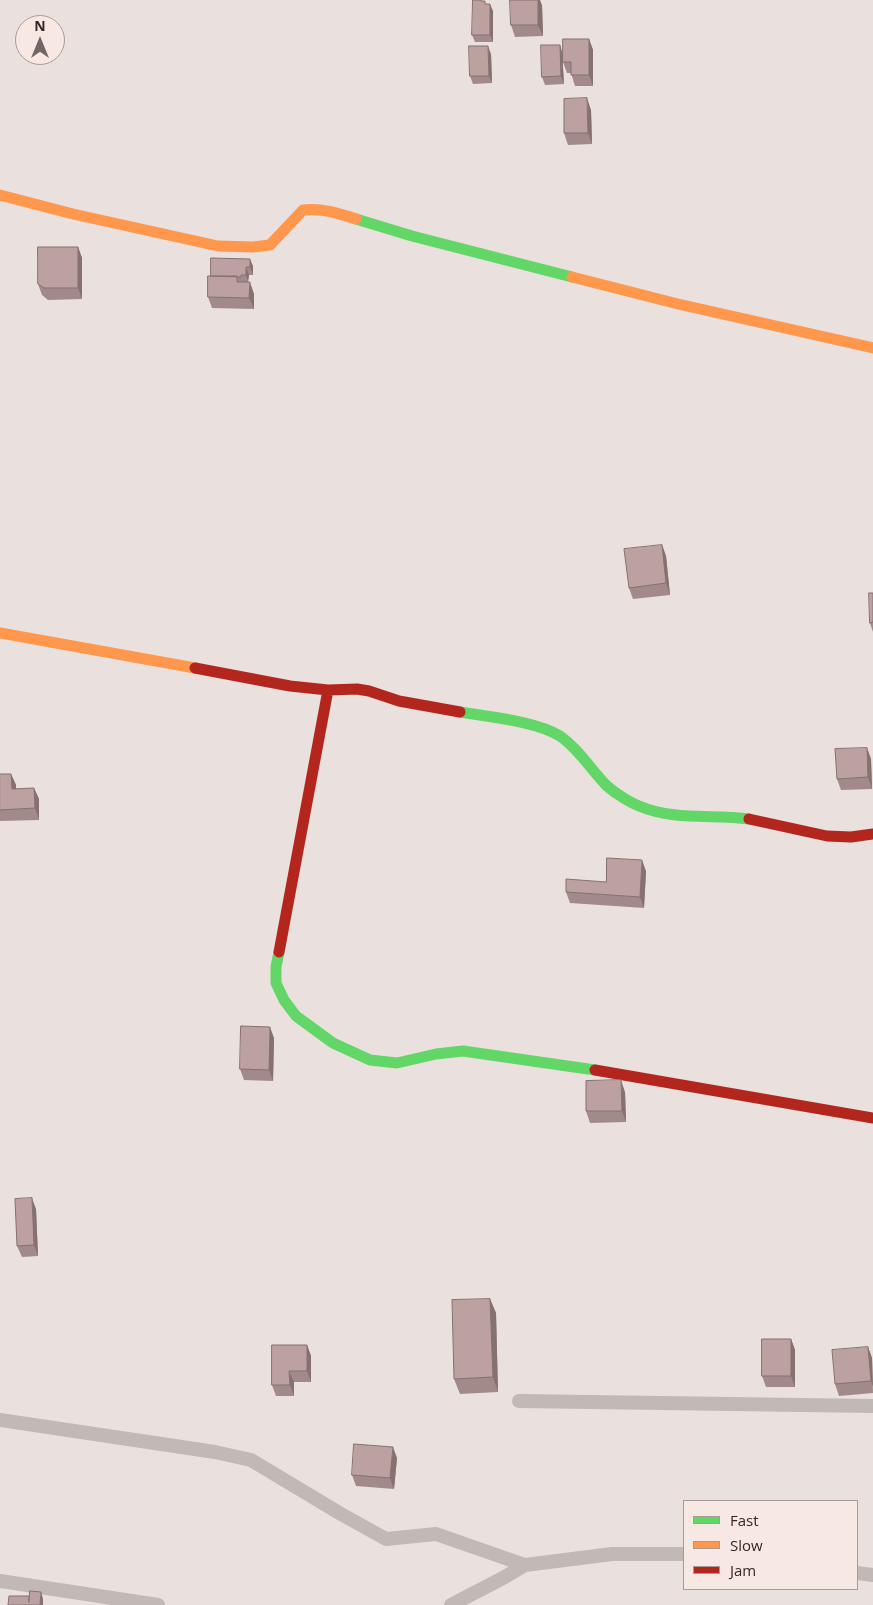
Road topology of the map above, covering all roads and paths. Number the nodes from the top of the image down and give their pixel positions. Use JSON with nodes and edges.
{"nodes":[{"id":1,"x":0,"y":195,"type":"edge"},
{"id":2,"x":873,"y":348,"type":"edge"},
{"id":3,"x":0,"y":633,"type":"edge"},
{"id":4,"x":328,"y":690,"type":"junction"},
{"id":5,"x":873,"y":834,"type":"edge"},
{"id":6,"x":873,"y":1118,"type":"edge"},
{"id":7,"x":518,"y":1401,"type":"dead end"},
{"id":8,"x":873,"y":1406,"type":"edge"},
{"id":9,"x":0,"y":1420,"type":"edge"},
{"id":10,"x":683,"y":1554,"type":"edge"},
{"id":11,"x":525,"y":1564,"type":"junction"},
{"id":12,"x":858,"y":1573,"type":"edge"},
{"id":13,"x":873,"y":1575,"type":"edge"},
{"id":14,"x":0,"y":1581,"type":"edge"},
{"id":15,"x":128,"y":1603,"type":"edge"},
{"id":16,"x":158,"y":1605,"type":"edge"},
{"id":17,"x":451,"y":1605,"type":"edge"}],
"edges":[{"from":1,"to":2,"type":"street"},
{"from":3,"to":4,"type":"street"},
{"from":4,"to":5,"type":"street"},
{"from":4,"to":6,"type":"street"},
{"from":7,"to":8,"type":"street"},
{"from":9,"to":11,"type":"street"},
{"from":10,"to":11,"type":"street"},
{"from":11,"to":17,"type":"street"},
{"from":12,"to":13,"type":"street"},
{"from":14,"to":15,"type":"street"},
{"from":15,"to":16,"type":"street"}]}
